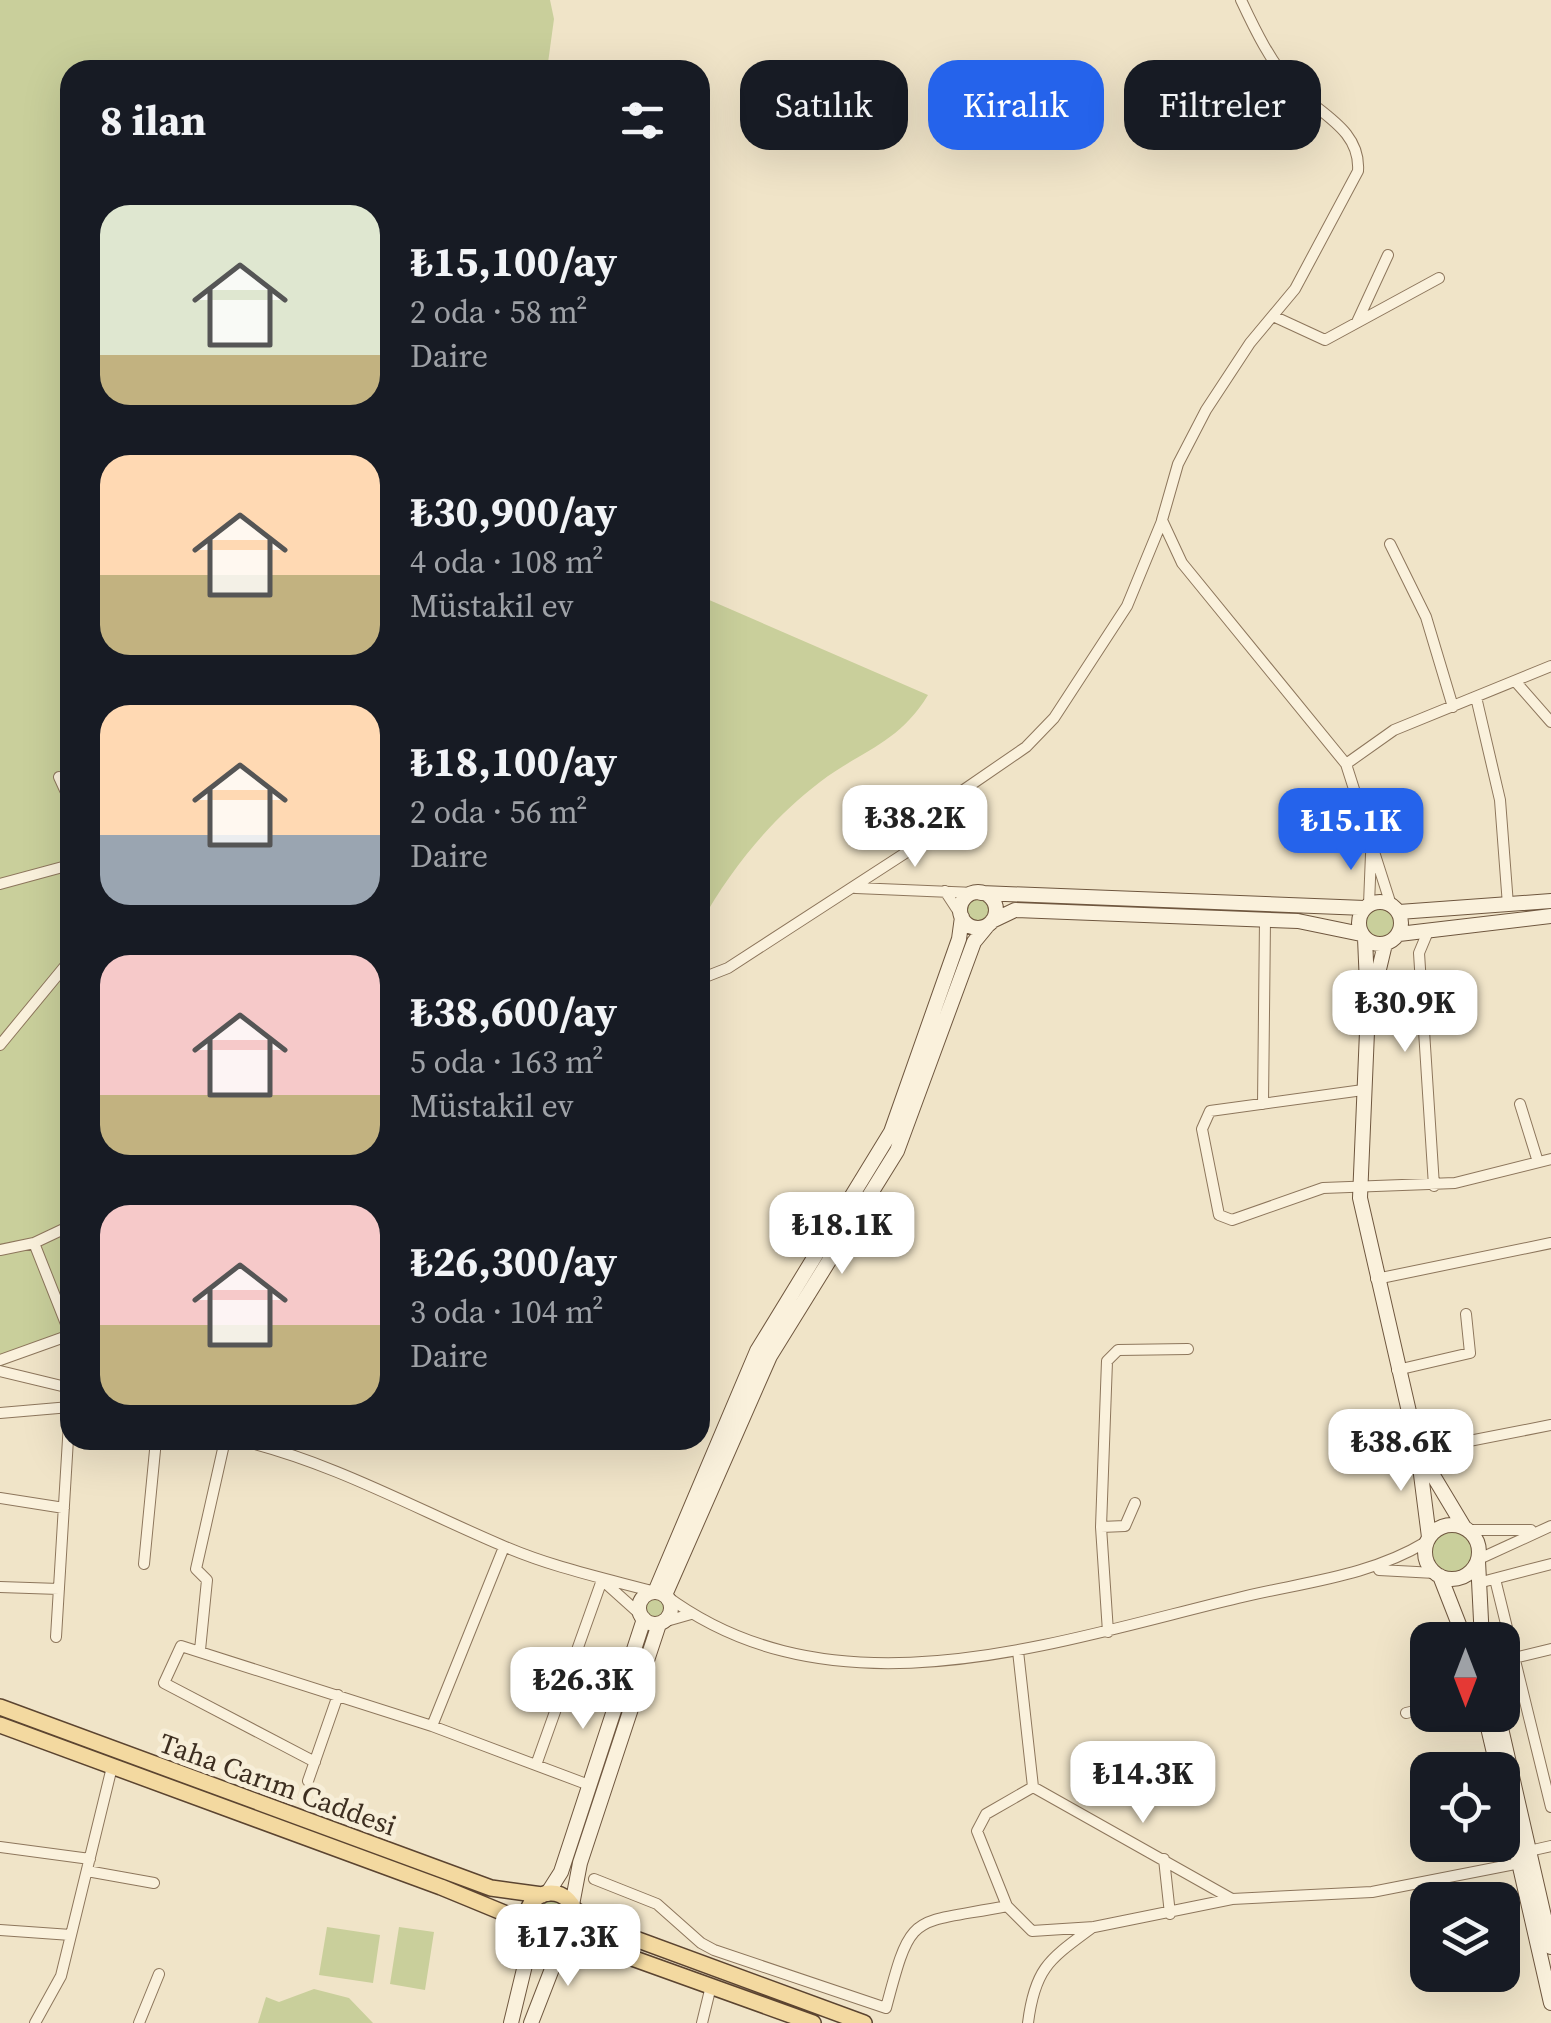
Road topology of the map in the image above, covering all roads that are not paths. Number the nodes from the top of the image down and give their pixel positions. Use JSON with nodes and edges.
{"nodes":[{"id":1,"x":1241,"y":0,"type":"edge"},
{"id":2,"x":1388,"y":254,"type":"dead end"},
{"id":3,"x":1439,"y":278,"type":"dead end"},
{"id":4,"x":1273,"y":316,"type":"junction"},
{"id":5,"x":1357,"y":322,"type":"junction"},
{"id":6,"x":1162,"y":520,"type":"junction"},
{"id":7,"x":1390,"y":544,"type":"dead end"},
{"id":8,"x":1551,"y":666,"type":"edge"},
{"id":9,"x":1515,"y":681,"type":"junction"},
{"id":10,"x":1476,"y":697,"type":"junction"},
{"id":11,"x":1453,"y":706,"type":"junction"},
{"id":12,"x":1551,"y":722,"type":"edge"},
{"id":13,"x":1346,"y":764,"type":"junction"},
{"id":14,"x":1372,"y":843,"type":"junction"},
{"id":15,"x":60,"y":867,"type":"edge"},
{"id":16,"x":0,"y":884,"type":"edge"},
{"id":17,"x":854,"y":888,"type":"junction"},
{"id":18,"x":946,"y":891,"type":"junction"},
{"id":19,"x":978,"y":893,"type":"junction"},
{"id":20,"x":1551,"y":901,"type":"edge"},
{"id":21,"x":1367,"y":906,"type":"junction"},
{"id":22,"x":1508,"y":906,"type":"junction"},
{"id":23,"x":1395,"y":908,"type":"junction"},
{"id":24,"x":962,"y":916,"type":"junction"},
{"id":25,"x":1551,"y":916,"type":"edge"},
{"id":26,"x":1265,"y":920,"type":"junction"},
{"id":27,"x":990,"y":923,"type":"junction"},
{"id":28,"x":1429,"y":929,"type":"junction"},
{"id":29,"x":1399,"y":934,"type":"junction"},
{"id":30,"x":1363,"y":936,"type":"junction"},
{"id":31,"x":1386,"y":944,"type":"junction"},
{"id":32,"x":60,"y":972,"type":"edge"},
{"id":33,"x":710,"y":975,"type":"edge"},
{"id":34,"x":1368,"y":1008,"type":"junction"},
{"id":35,"x":0,"y":1045,"type":"edge"},
{"id":36,"x":1363,"y":1090,"type":"junction"},
{"id":37,"x":1263,"y":1104,"type":"junction"},
{"id":38,"x":1520,"y":1104,"type":"dead end"},
{"id":39,"x":1551,"y":1159,"type":"edge"},
{"id":40,"x":1538,"y":1162,"type":"junction"},
{"id":41,"x":1359,"y":1184,"type":"junction"},
{"id":42,"x":1434,"y":1186,"type":"junction"},
{"id":43,"x":60,"y":1231,"type":"edge"},
{"id":44,"x":34,"y":1243,"type":"junction"},
{"id":45,"x":1551,"y":1243,"type":"edge"},
{"id":46,"x":0,"y":1250,"type":"edge"},
{"id":47,"x":1375,"y":1279,"type":"junction"},
{"id":48,"x":60,"y":1309,"type":"edge"},
{"id":49,"x":1466,"y":1314,"type":"dead end"},
{"id":50,"x":60,"y":1339,"type":"edge"},
{"id":51,"x":1188,"y":1349,"type":"dead end"},
{"id":52,"x":0,"y":1360,"type":"edge"},
{"id":53,"x":1398,"y":1370,"type":"junction"},
{"id":54,"x":0,"y":1371,"type":"edge"},
{"id":55,"x":60,"y":1386,"type":"edge"},
{"id":56,"x":60,"y":1407,"type":"edge"},
{"id":57,"x":0,"y":1413,"type":"edge"},
{"id":58,"x":1551,"y":1424,"type":"edge"},
{"id":59,"x":67,"y":1450,"type":"edge"},
{"id":60,"x":155,"y":1450,"type":"edge"},
{"id":61,"x":223,"y":1450,"type":"edge"},
{"id":62,"x":283,"y":1450,"type":"edge"},
{"id":63,"x":1418,"y":1451,"type":"junction"},
{"id":64,"x":0,"y":1498,"type":"edge"},
{"id":65,"x":1135,"y":1503,"type":"dead end"},
{"id":66,"x":64,"y":1508,"type":"junction"},
{"id":67,"x":1551,"y":1526,"type":"edge"},
{"id":68,"x":1101,"y":1527,"type":"junction"},
{"id":69,"x":1467,"y":1528,"type":"junction"},
{"id":70,"x":1537,"y":1530,"type":"junction"},
{"id":71,"x":1428,"y":1540,"type":"junction"},
{"id":72,"x":504,"y":1547,"type":"junction"},
{"id":73,"x":1478,"y":1560,"type":"junction"},
{"id":74,"x":144,"y":1564,"type":"dead end"},
{"id":75,"x":1551,"y":1564,"type":"edge"},
{"id":76,"x":1373,"y":1570,"type":"junction"},
{"id":77,"x":1438,"y":1575,"type":"junction"},
{"id":78,"x":1495,"y":1579,"type":"junction"},
{"id":79,"x":602,"y":1580,"type":"junction"},
{"id":80,"x":1478,"y":1583,"type":"junction"},
{"id":81,"x":0,"y":1587,"type":"edge"},
{"id":82,"x":59,"y":1589,"type":"junction"},
{"id":83,"x":660,"y":1594,"type":"junction"},
{"id":84,"x":690,"y":1614,"type":"junction"},
{"id":85,"x":652,"y":1620,"type":"junction"},
{"id":86,"x":1458,"y":1622,"type":"edge"},
{"id":87,"x":1481,"y":1622,"type":"edge"},
{"id":88,"x":1501,"y":1622,"type":"edge"},
{"id":89,"x":1108,"y":1632,"type":"junction"},
{"id":90,"x":56,"y":1636,"type":"dead end"},
{"id":91,"x":1551,"y":1649,"type":"edge"},
{"id":92,"x":200,"y":1650,"type":"junction"},
{"id":93,"x":1018,"y":1651,"type":"junction"},
{"id":94,"x":1520,"y":1657,"type":"edge"},
{"id":95,"x":338,"y":1695,"type":"junction"},
{"id":96,"x":1520,"y":1703,"type":"edge"},
{"id":97,"x":0,"y":1707,"type":"edge"},
{"id":98,"x":1410,"y":1712,"type":"edge"},
{"id":99,"x":1406,"y":1713,"type":"dead end"},
{"id":100,"x":0,"y":1725,"type":"edge"},
{"id":101,"x":432,"y":1726,"type":"junction"},
{"id":102,"x":1501,"y":1732,"type":"edge"},
{"id":103,"x":315,"y":1762,"type":"junction"},
{"id":104,"x":536,"y":1765,"type":"junction"},
{"id":105,"x":112,"y":1767,"type":"junction"},
{"id":106,"x":308,"y":1781,"type":"dead end"},
{"id":107,"x":589,"y":1785,"type":"junction"},
{"id":108,"x":1033,"y":1787,"type":"junction"},
{"id":109,"x":1551,"y":1806,"type":"edge"},
{"id":110,"x":1520,"y":1844,"type":"edge"},
{"id":111,"x":0,"y":1846,"type":"edge"},
{"id":112,"x":1551,"y":1846,"type":"edge"},
{"id":113,"x":1524,"y":1857,"type":"junction"},
{"id":114,"x":1164,"y":1859,"type":"junction"},
{"id":115,"x":88,"y":1865,"type":"junction"},
{"id":116,"x":594,"y":1880,"type":"dead end"},
{"id":117,"x":154,"y":1883,"type":"dead end"},
{"id":118,"x":544,"y":1894,"type":"junction"},
{"id":119,"x":1232,"y":1898,"type":"junction"},
{"id":120,"x":1007,"y":1906,"type":"junction"},
{"id":121,"x":574,"y":1908,"type":"junction"},
{"id":122,"x":1170,"y":1914,"type":"junction"},
{"id":123,"x":1094,"y":1926,"type":"junction"},
{"id":124,"x":0,"y":1930,"type":"edge"},
{"id":125,"x":532,"y":1931,"type":"junction"},
{"id":126,"x":71,"y":1935,"type":"junction"},
{"id":127,"x":566,"y":1936,"type":"junction"},
{"id":128,"x":1551,"y":1947,"type":"edge"},
{"id":129,"x":158,"y":1974,"type":"dead end"},
{"id":130,"x":711,"y":1986,"type":"junction"},
{"id":131,"x":1551,"y":2003,"type":"edge"},
{"id":132,"x":35,"y":2023,"type":"edge"},
{"id":133,"x":139,"y":2023,"type":"edge"},
{"id":134,"x":511,"y":2023,"type":"edge"},
{"id":135,"x":531,"y":2023,"type":"edge"},
{"id":136,"x":702,"y":2023,"type":"edge"},
{"id":137,"x":813,"y":2023,"type":"edge"},
{"id":138,"x":864,"y":2023,"type":"edge"},
{"id":139,"x":1028,"y":2023,"type":"edge"}],
"edges":[{"from":1,"to":4,"type":"street"},
{"from":2,"to":5,"type":"street"},
{"from":3,"to":5,"type":"street"},
{"from":4,"to":5,"type":"street"},
{"from":4,"to":6,"type":"street"},
{"from":6,"to":13,"type":"street"},
{"from":6,"to":17,"type":"street"},
{"from":7,"to":11,"type":"street"},
{"from":8,"to":9,"type":"street"},
{"from":9,"to":10,"type":"street"},
{"from":9,"to":12,"type":"street"},
{"from":10,"to":11,"type":"street"},
{"from":10,"to":22,"type":"street"},
{"from":11,"to":13,"type":"street"},
{"from":13,"to":14,"type":"street"},
{"from":14,"to":21,"type":"street"},
{"from":14,"to":23,"type":"street"},
{"from":15,"to":16,"type":"street"},
{"from":17,"to":18,"type":"street"},
{"from":17,"to":33,"type":"street"},
{"from":18,"to":19,"type":"street"},
{"from":18,"to":24,"type":"street"},
{"from":19,"to":21,"type":"street"},
{"from":19,"to":24,"type":"street"},
{"from":19,"to":27,"type":"street"},
{"from":20,"to":22,"type":"street"},
{"from":21,"to":23,"type":"street"},
{"from":21,"to":30,"type":"street"},
{"from":22,"to":23,"type":"street"},
{"from":23,"to":29,"type":"street"},
{"from":24,"to":27,"type":"street"},
{"from":24,"to":83,"type":"street"},
{"from":25,"to":28,"type":"street"},
{"from":26,"to":27,"type":"street"},
{"from":26,"to":30,"type":"street"},
{"from":26,"to":37,"type":"street"},
{"from":27,"to":83,"type":"street"},
{"from":28,"to":29,"type":"street"},
{"from":28,"to":42,"type":"street"},
{"from":29,"to":31,"type":"street"},
{"from":30,"to":31,"type":"street"},
{"from":30,"to":34,"type":"street"},
{"from":31,"to":34,"type":"street"},
{"from":32,"to":35,"type":"street"},
{"from":34,"to":36,"type":"street"},
{"from":36,"to":37,"type":"street"},
{"from":36,"to":41,"type":"street"},
{"from":37,"to":41,"type":"street"},
{"from":38,"to":40,"type":"street"},
{"from":39,"to":40,"type":"street"},
{"from":40,"to":42,"type":"street"},
{"from":41,"to":42,"type":"street"},
{"from":41,"to":47,"type":"street"},
{"from":43,"to":44,"type":"street"},
{"from":44,"to":46,"type":"street"},
{"from":44,"to":48,"type":"street"},
{"from":45,"to":47,"type":"street"},
{"from":47,"to":53,"type":"street"},
{"from":49,"to":53,"type":"street"},
{"from":50,"to":52,"type":"street"},
{"from":51,"to":68,"type":"street"},
{"from":53,"to":63,"type":"street"},
{"from":54,"to":55,"type":"street"},
{"from":56,"to":57,"type":"street"},
{"from":58,"to":63,"type":"street"},
{"from":59,"to":66,"type":"street"},
{"from":60,"to":74,"type":"street"},
{"from":61,"to":92,"type":"street"},
{"from":62,"to":72,"type":"street"},
{"from":63,"to":69,"type":"street"},
{"from":63,"to":71,"type":"street"},
{"from":64,"to":66,"type":"street"},
{"from":65,"to":68,"type":"street"},
{"from":66,"to":82,"type":"street"},
{"from":67,"to":70,"type":"street"},
{"from":68,"to":89,"type":"street"},
{"from":69,"to":70,"type":"street"},
{"from":69,"to":71,"type":"street"},
{"from":69,"to":73,"type":"street"},
{"from":70,"to":73,"type":"street"},
{"from":71,"to":76,"type":"street"},
{"from":71,"to":77,"type":"street"},
{"from":72,"to":79,"type":"street"},
{"from":72,"to":101,"type":"street"},
{"from":73,"to":77,"type":"street"},
{"from":73,"to":80,"type":"street"},
{"from":75,"to":78,"type":"street"},
{"from":76,"to":77,"type":"street"},
{"from":76,"to":89,"type":"street"},
{"from":77,"to":86,"type":"street"},
{"from":78,"to":80,"type":"street"},
{"from":78,"to":88,"type":"street"},
{"from":79,"to":83,"type":"street"},
{"from":79,"to":85,"type":"street"},
{"from":79,"to":104,"type":"street"},
{"from":80,"to":87,"type":"street"},
{"from":81,"to":82,"type":"street"},
{"from":82,"to":90,"type":"street"},
{"from":83,"to":84,"type":"street"},
{"from":83,"to":85,"type":"street"},
{"from":83,"to":85,"type":"street"},
{"from":84,"to":85,"type":"street"},
{"from":84,"to":93,"type":"street"},
{"from":85,"to":107,"type":"street"},
{"from":85,"to":121,"type":"street"},
{"from":89,"to":93,"type":"street"},
{"from":91,"to":94,"type":"street"},
{"from":92,"to":95,"type":"street"},
{"from":92,"to":103,"type":"street"},
{"from":93,"to":108,"type":"street"},
{"from":95,"to":101,"type":"street"},
{"from":95,"to":103,"type":"street"},
{"from":96,"to":109,"type":"street"},
{"from":97,"to":118,"type":"main road","name":"Taha Carım Caddesi"},
{"from":98,"to":99,"type":"street"},
{"from":100,"to":105,"type":"main road","name":"Taha Carım Caddesi"},
{"from":101,"to":104,"type":"street"},
{"from":102,"to":113,"type":"street"},
{"from":103,"to":106,"type":"street"},
{"from":104,"to":107,"type":"street"},
{"from":105,"to":115,"type":"street"},
{"from":105,"to":125,"type":"main road","name":"Taha Carım Caddesi"},
{"from":107,"to":118,"type":"street"},
{"from":108,"to":114,"type":"street"},
{"from":108,"to":120,"type":"street"},
{"from":110,"to":113,"type":"street"},
{"from":111,"to":115,"type":"street"},
{"from":112,"to":113,"type":"street"},
{"from":113,"to":119,"type":"street"},
{"from":113,"to":128,"type":"street"},
{"from":113,"to":131,"type":"street"},
{"from":114,"to":119,"type":"street"},
{"from":114,"to":122,"type":"street"},
{"from":115,"to":117,"type":"street"},
{"from":115,"to":126,"type":"street"},
{"from":116,"to":120,"type":"street"},
{"from":118,"to":121,"type":"main road"},
{"from":118,"to":125,"type":"main road"},
{"from":119,"to":122,"type":"street"},
{"from":120,"to":123,"type":"street"},
{"from":121,"to":127,"type":"main road"},
{"from":121,"to":138,"type":"main road"},
{"from":122,"to":123,"type":"street"},
{"from":123,"to":139,"type":"street"},
{"from":124,"to":126,"type":"street"},
{"from":125,"to":127,"type":"main road"},
{"from":125,"to":134,"type":"street"},
{"from":126,"to":132,"type":"street"},
{"from":127,"to":130,"type":"main road"},
{"from":127,"to":135,"type":"street"},
{"from":129,"to":133,"type":"street"},
{"from":130,"to":136,"type":"street"},
{"from":130,"to":137,"type":"main road"}]}
